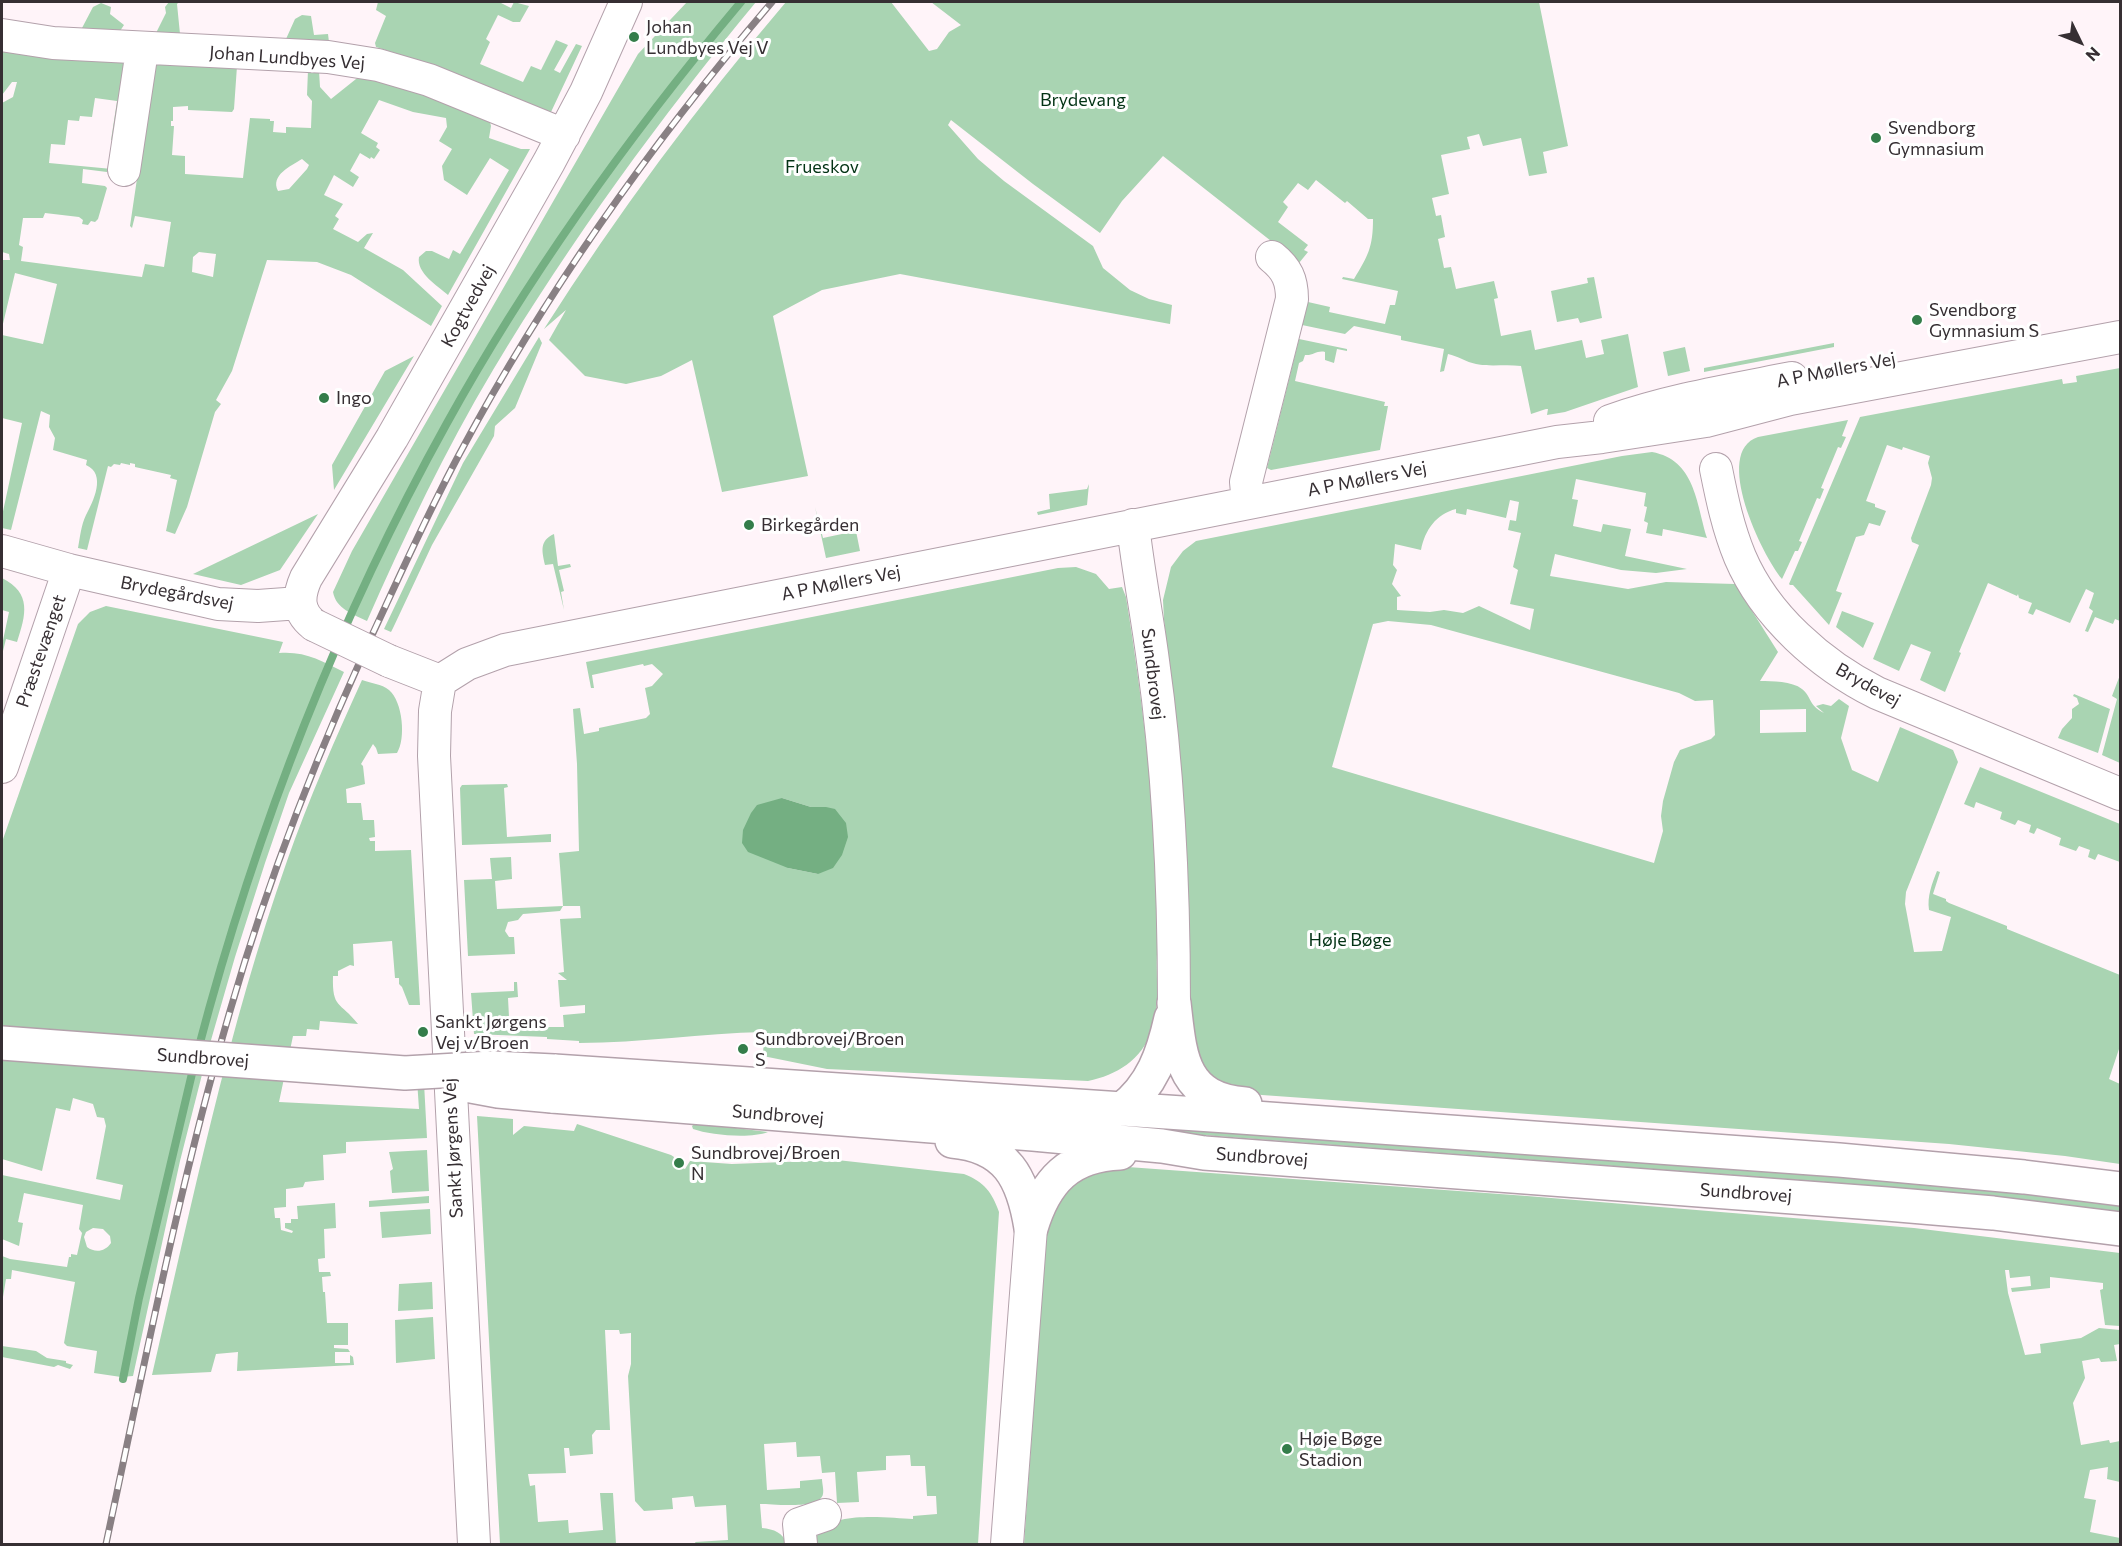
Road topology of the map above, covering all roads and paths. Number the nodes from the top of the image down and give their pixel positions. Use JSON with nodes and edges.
{"nodes":[{"id":1,"x":626,"y":2,"type":"edge"},
{"id":2,"x":2,"y":35,"type":"edge"},
{"id":3,"x":141,"y":48,"type":"junction"},
{"id":4,"x":564,"y":135,"type":"junction"},
{"id":5,"x":124,"y":170,"type":"dead end"},
{"id":6,"x":1272,"y":257,"type":"dead end"},
{"id":7,"x":2121,"y":319,"type":"edge"},
{"id":8,"x":2121,"y":337,"type":"edge"},
{"id":9,"x":1557,"y":442,"type":"junction"},
{"id":10,"x":1716,"y":469,"type":"dead end"},
{"id":11,"x":1248,"y":503,"type":"junction"},
{"id":12,"x":1132,"y":525,"type":"junction"},
{"id":13,"x":2,"y":551,"type":"edge"},
{"id":14,"x":69,"y":570,"type":"junction"},
{"id":15,"x":307,"y":614,"type":"junction"},
{"id":16,"x":440,"y":681,"type":"junction"},
{"id":17,"x":2,"y":767,"type":"edge"},
{"id":18,"x":2121,"y":794,"type":"edge"},
{"id":19,"x":1174,"y":1003,"type":"junction"},
{"id":20,"x":2,"y":1043,"type":"edge"},
{"id":21,"x":336,"y":1066,"type":"dead end"},
{"id":22,"x":450,"y":1074,"type":"junction"},
{"id":23,"x":560,"y":1089,"type":"junction"},
{"id":24,"x":1122,"y":1109,"type":"junction"},
{"id":25,"x":1496,"y":1135,"type":"junction"},
{"id":26,"x":1204,"y":1153,"type":"junction"},
{"id":27,"x":2121,"y":1189,"type":"edge"},
{"id":28,"x":1031,"y":1228,"type":"junction"},
{"id":29,"x":2121,"y":1229,"type":"edge"},
{"id":30,"x":474,"y":1545,"type":"edge"},
{"id":31,"x":1007,"y":1545,"type":"edge"}],
"edges":[{"from":1,"to":4,"type":"street","name":"Kogtvedvej"},
{"from":2,"to":3,"type":"street","name":"Johan Lundbyes Vej"},
{"from":3,"to":4,"type":"street","name":"Johan Lundbyes Vej"},
{"from":3,"to":5,"type":"street"},
{"from":4,"to":15,"type":"street","name":"Kogtvedvej"},
{"from":6,"to":11,"type":"street"},
{"from":7,"to":9,"type":"street","name":"A P Møllers Vej"},
{"from":8,"to":9,"type":"street","name":"A P Møllers Vej"},
{"from":9,"to":11,"type":"street","name":"A P Møllers Vej"},
{"from":10,"to":18,"type":"street","name":"Brydevej"},
{"from":11,"to":12,"type":"street","name":"A P Møllers Vej"},
{"from":12,"to":16,"type":"street","name":"A P Møllers Vej"},
{"from":12,"to":19,"type":"street","name":"Sundbrovej"},
{"from":13,"to":14,"type":"street","name":"Brydegårdsvej"},
{"from":14,"to":15,"type":"street","name":"Brydegårdsvej"},
{"from":14,"to":17,"type":"street","name":"Præstevænget"},
{"from":15,"to":16,"type":"street","name":"Brydegårdsvej","bridge":true},
{"from":16,"to":22,"type":"street","name":"Sankt Jørgens Vej"},
{"from":19,"to":24,"type":"main road"},
{"from":19,"to":25,"type":"main road"},
{"from":20,"to":23,"type":"main road","name":"Sundbrovej","bridge":true},
{"from":21,"to":22,"type":"main road"},
{"from":22,"to":30,"type":"street","name":"Sankt Jørgens Vej"},
{"from":23,"to":24,"type":"main road","name":"Sundbrovej"},
{"from":23,"to":26,"type":"main road","name":"Sundbrovej"},
{"from":23,"to":28,"type":"main road"},
{"from":24,"to":25,"type":"main road","name":"Sundbrovej"},
{"from":25,"to":27,"type":"main road","name":"Sundbrovej"},
{"from":26,"to":28,"type":"main road"},
{"from":26,"to":29,"type":"main road","name":"Sundbrovej"},
{"from":28,"to":31,"type":"street"}]}
